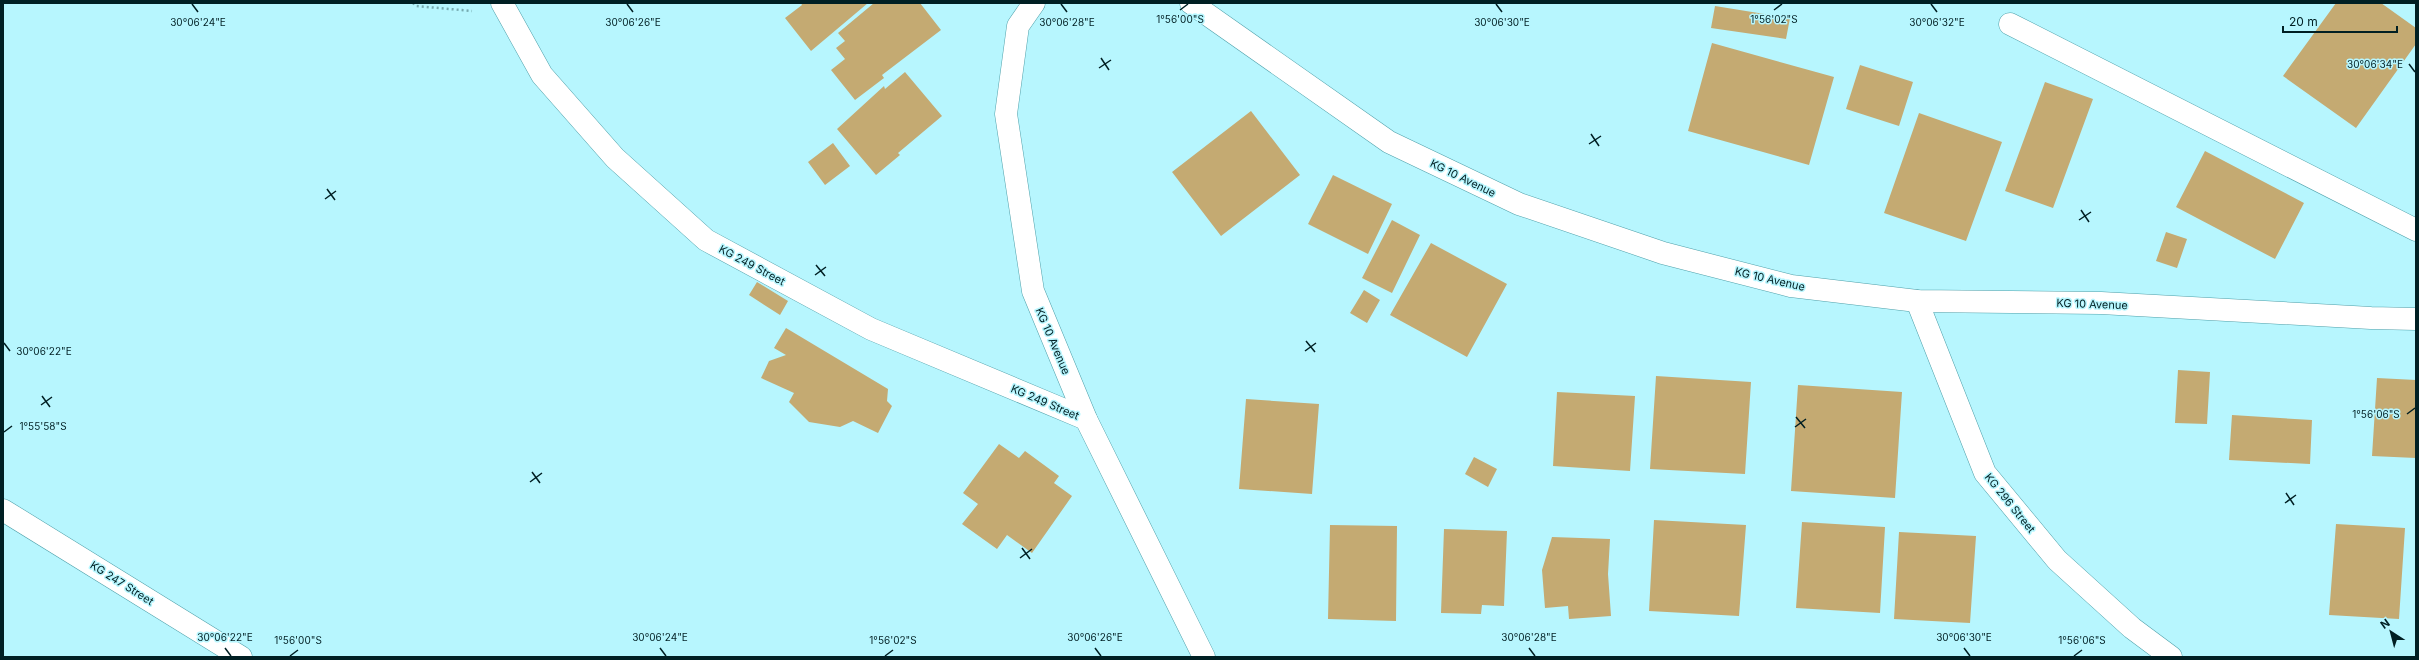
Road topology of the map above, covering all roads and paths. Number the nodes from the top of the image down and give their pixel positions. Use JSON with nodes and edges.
{"nodes":[{"id":1,"x":413,"y":3,"type":"edge"},
{"id":2,"x":1034,"y":3,"type":"edge"},
{"id":3,"x":1191,"y":3,"type":"edge"},
{"id":4,"x":505,"y":9,"type":"edge"},
{"id":5,"x":2010,"y":24,"type":"dead end"},
{"id":6,"x":2416,"y":230,"type":"edge"},
{"id":7,"x":1917,"y":301,"type":"junction"},
{"id":8,"x":2416,"y":319,"type":"edge"},
{"id":9,"x":1086,"y":419,"type":"junction"},
{"id":10,"x":3,"y":510,"type":"edge"},
{"id":11,"x":241,"y":657,"type":"edge"},
{"id":12,"x":1204,"y":657,"type":"edge"},
{"id":13,"x":2171,"y":657,"type":"edge"}],
"edges":[{"from":1,"to":4,"type":"path"},
{"from":2,"to":9,"type":"street","name":"KG 10 Avenue"},
{"from":3,"to":7,"type":"street","name":"KG 10 Avenue"},
{"from":4,"to":9,"type":"street","name":"KG 249 Street"},
{"from":5,"to":6,"type":"street"},
{"from":7,"to":8,"type":"street","name":"KG 10 Avenue"},
{"from":7,"to":13,"type":"street","name":"KG 296 Street"},
{"from":9,"to":12,"type":"street","name":"KG 10 Avenue"},
{"from":10,"to":11,"type":"street","name":"KG 247 Street"}]}
